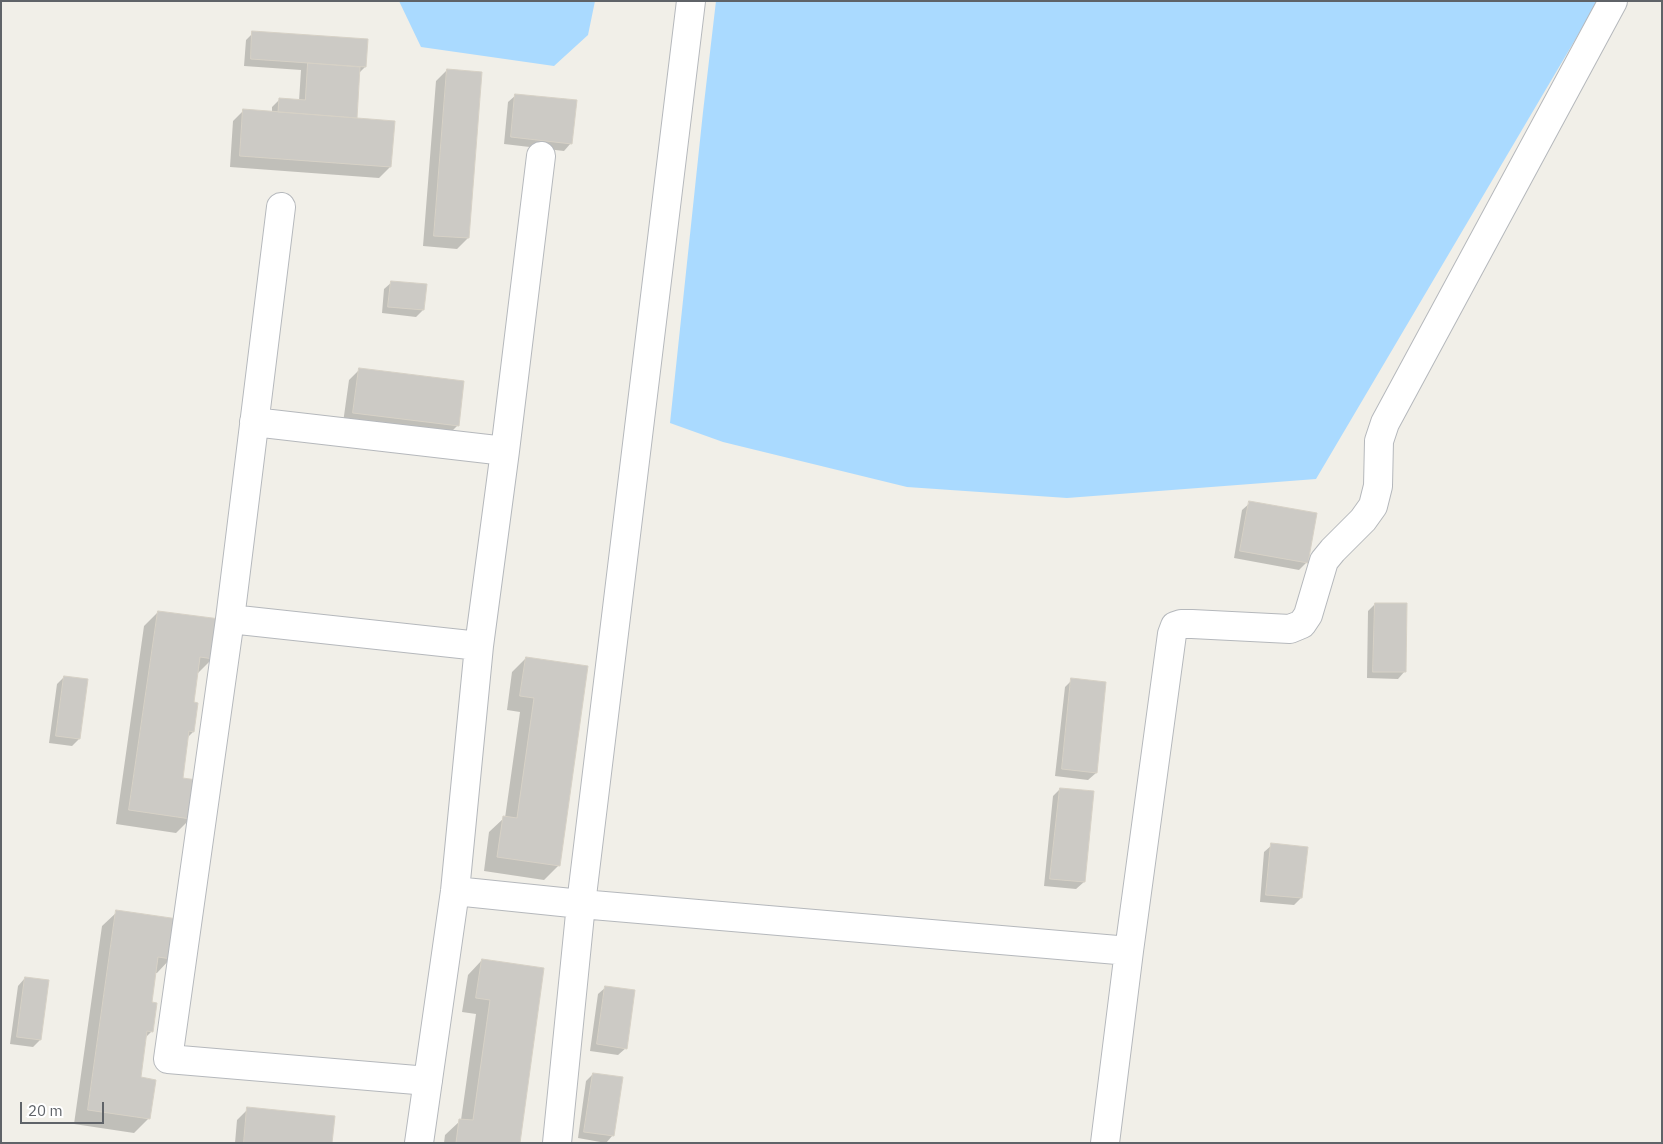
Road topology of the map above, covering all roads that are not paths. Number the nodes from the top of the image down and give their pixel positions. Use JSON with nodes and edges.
{"nodes":[{"id":1,"x":690,"y":1,"type":"edge"},
{"id":2,"x":1613,"y":1,"type":"edge"},
{"id":3,"x":541,"y":156,"type":"dead end"},
{"id":4,"x":281,"y":207,"type":"dead end"},
{"id":5,"x":254,"y":422,"type":"junction"},
{"id":6,"x":506,"y":451,"type":"junction"},
{"id":7,"x":230,"y":619,"type":"junction"},
{"id":8,"x":479,"y":646,"type":"junction"},
{"id":9,"x":455,"y":892,"type":"junction"},
{"id":10,"x":582,"y":904,"type":"junction"},
{"id":11,"x":1129,"y":951,"type":"junction"},
{"id":12,"x":428,"y":1081,"type":"junction"},
{"id":13,"x":419,"y":1143,"type":"edge"},
{"id":14,"x":557,"y":1143,"type":"edge"},
{"id":15,"x":1105,"y":1143,"type":"edge"}],
"edges":[{"from":1,"to":10,"type":"lane"},
{"from":2,"to":11,"type":"lane"},
{"from":3,"to":6,"type":"lane"},
{"from":4,"to":5,"type":"lane"},
{"from":5,"to":6,"type":"lane"},
{"from":5,"to":7,"type":"lane"},
{"from":6,"to":8,"type":"lane"},
{"from":7,"to":8,"type":"lane"},
{"from":7,"to":12,"type":"lane"},
{"from":8,"to":9,"type":"lane"},
{"from":9,"to":10,"type":"lane"},
{"from":9,"to":12,"type":"lane"},
{"from":10,"to":11,"type":"lane"},
{"from":10,"to":14,"type":"lane"},
{"from":11,"to":15,"type":"lane"},
{"from":12,"to":13,"type":"lane"}]}
